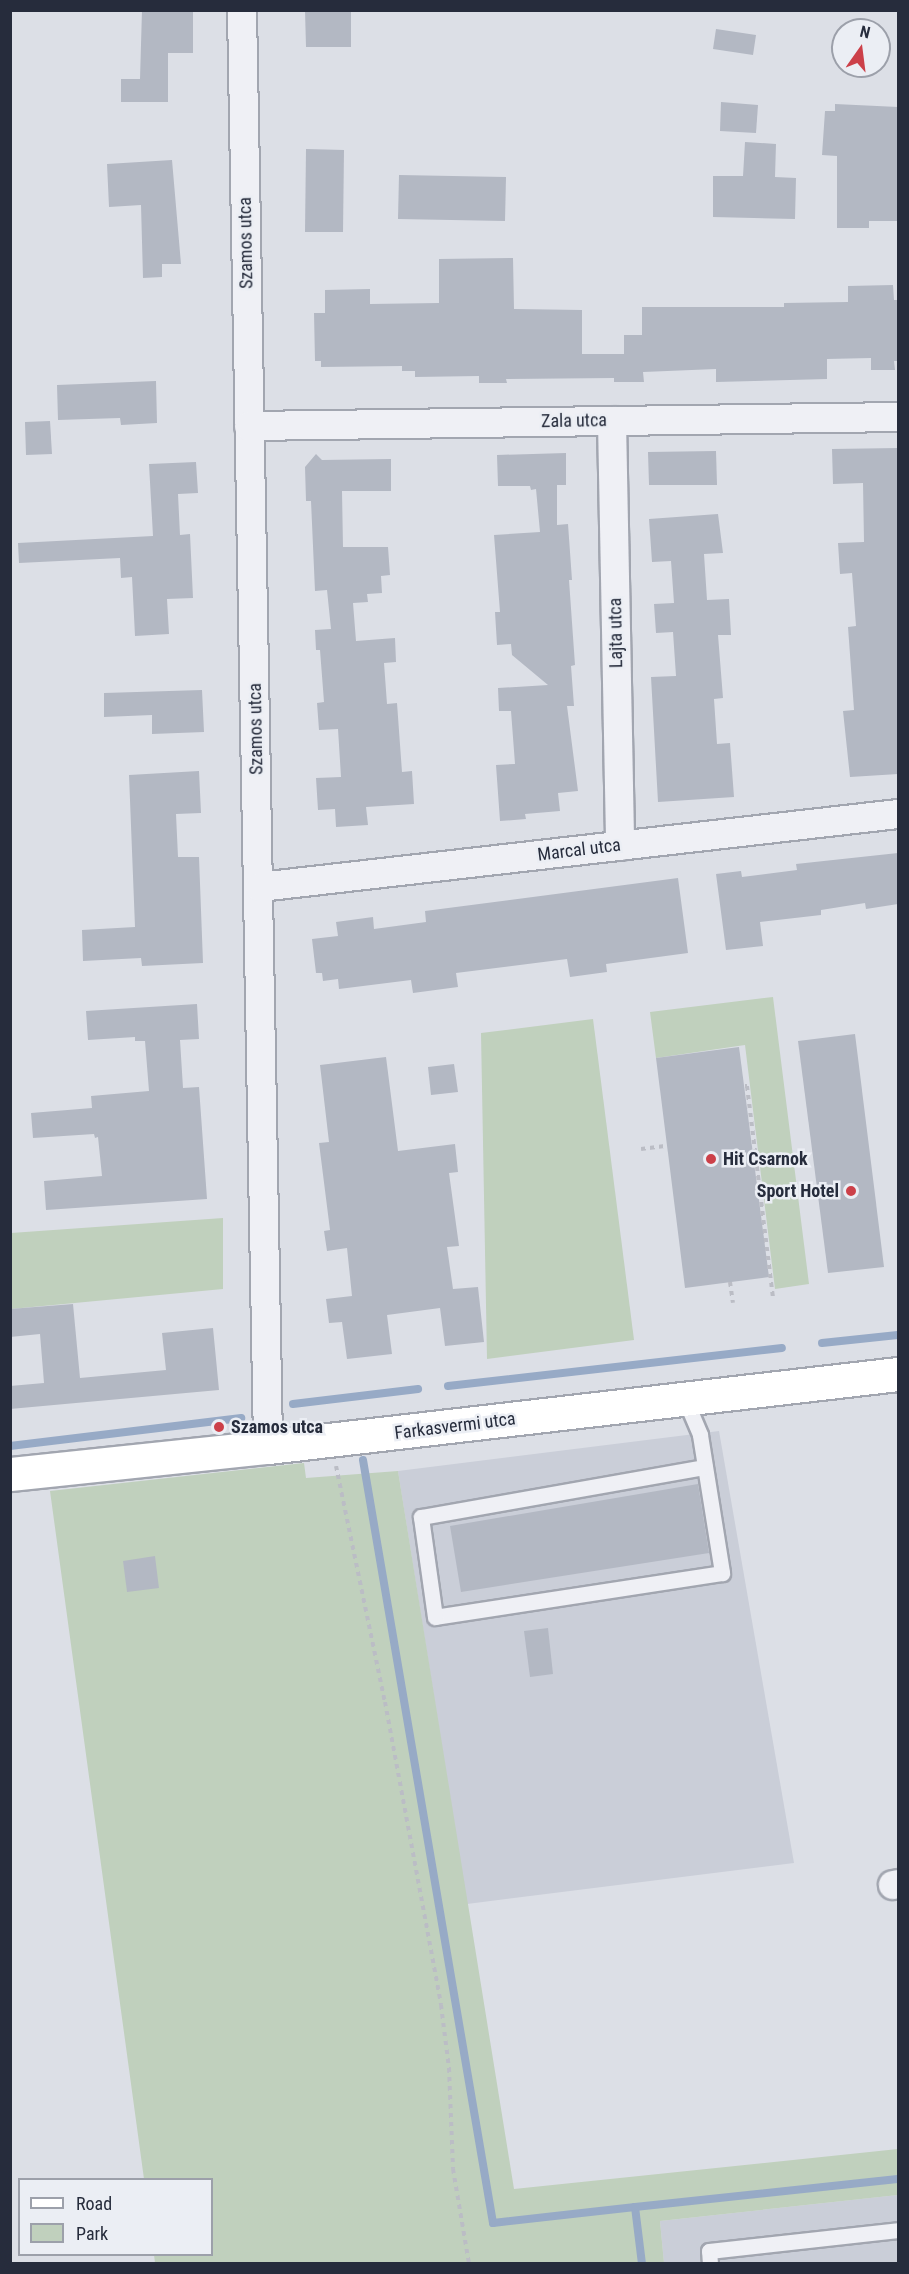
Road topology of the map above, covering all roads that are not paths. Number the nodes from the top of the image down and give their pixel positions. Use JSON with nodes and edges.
{"nodes":[{"id":1,"x":242,"y":10,"type":"edge"},
{"id":2,"x":898,"y":417,"type":"edge"},
{"id":3,"x":612,"y":421,"type":"junction"},
{"id":4,"x":249,"y":426,"type":"junction"},
{"id":5,"x":898,"y":814,"type":"edge"},
{"id":6,"x":620,"y":846,"type":"junction"},
{"id":7,"x":260,"y":887,"type":"junction"},
{"id":8,"x":898,"y":1374,"type":"edge"},
{"id":9,"x":685,"y":1399,"type":"junction"},
{"id":10,"x":268,"y":1447,"type":"junction"},
{"id":11,"x":705,"y":1467,"type":"junction"},
{"id":12,"x":10,"y":1474,"type":"edge"},
{"id":13,"x":898,"y":2230,"type":"edge"},
{"id":14,"x":710,"y":2264,"type":"edge"}],
"edges":[{"from":1,"to":4,"type":"street","name":"Szamos utca"},
{"from":2,"to":3,"type":"street","name":"Zala utca"},
{"from":3,"to":4,"type":"street","name":"Zala utca"},
{"from":3,"to":6,"type":"street","name":"Lajta utca"},
{"from":4,"to":7,"type":"street","name":"Szamos utca"},
{"from":5,"to":6,"type":"street","name":"Marcal utca"},
{"from":6,"to":7,"type":"street","name":"Marcal utca"},
{"from":7,"to":10,"type":"street","name":"Szamos utca"},
{"from":8,"to":9,"type":"street","name":"Farkasvermi utca"},
{"from":9,"to":10,"type":"street","name":"Farkasvermi utca"},
{"from":9,"to":11,"type":"lane"},
{"from":10,"to":12,"type":"street","name":"Farkasvermi utca"},
{"from":11,"to":11,"type":"lane"},
{"from":13,"to":14,"type":"lane"}]}
